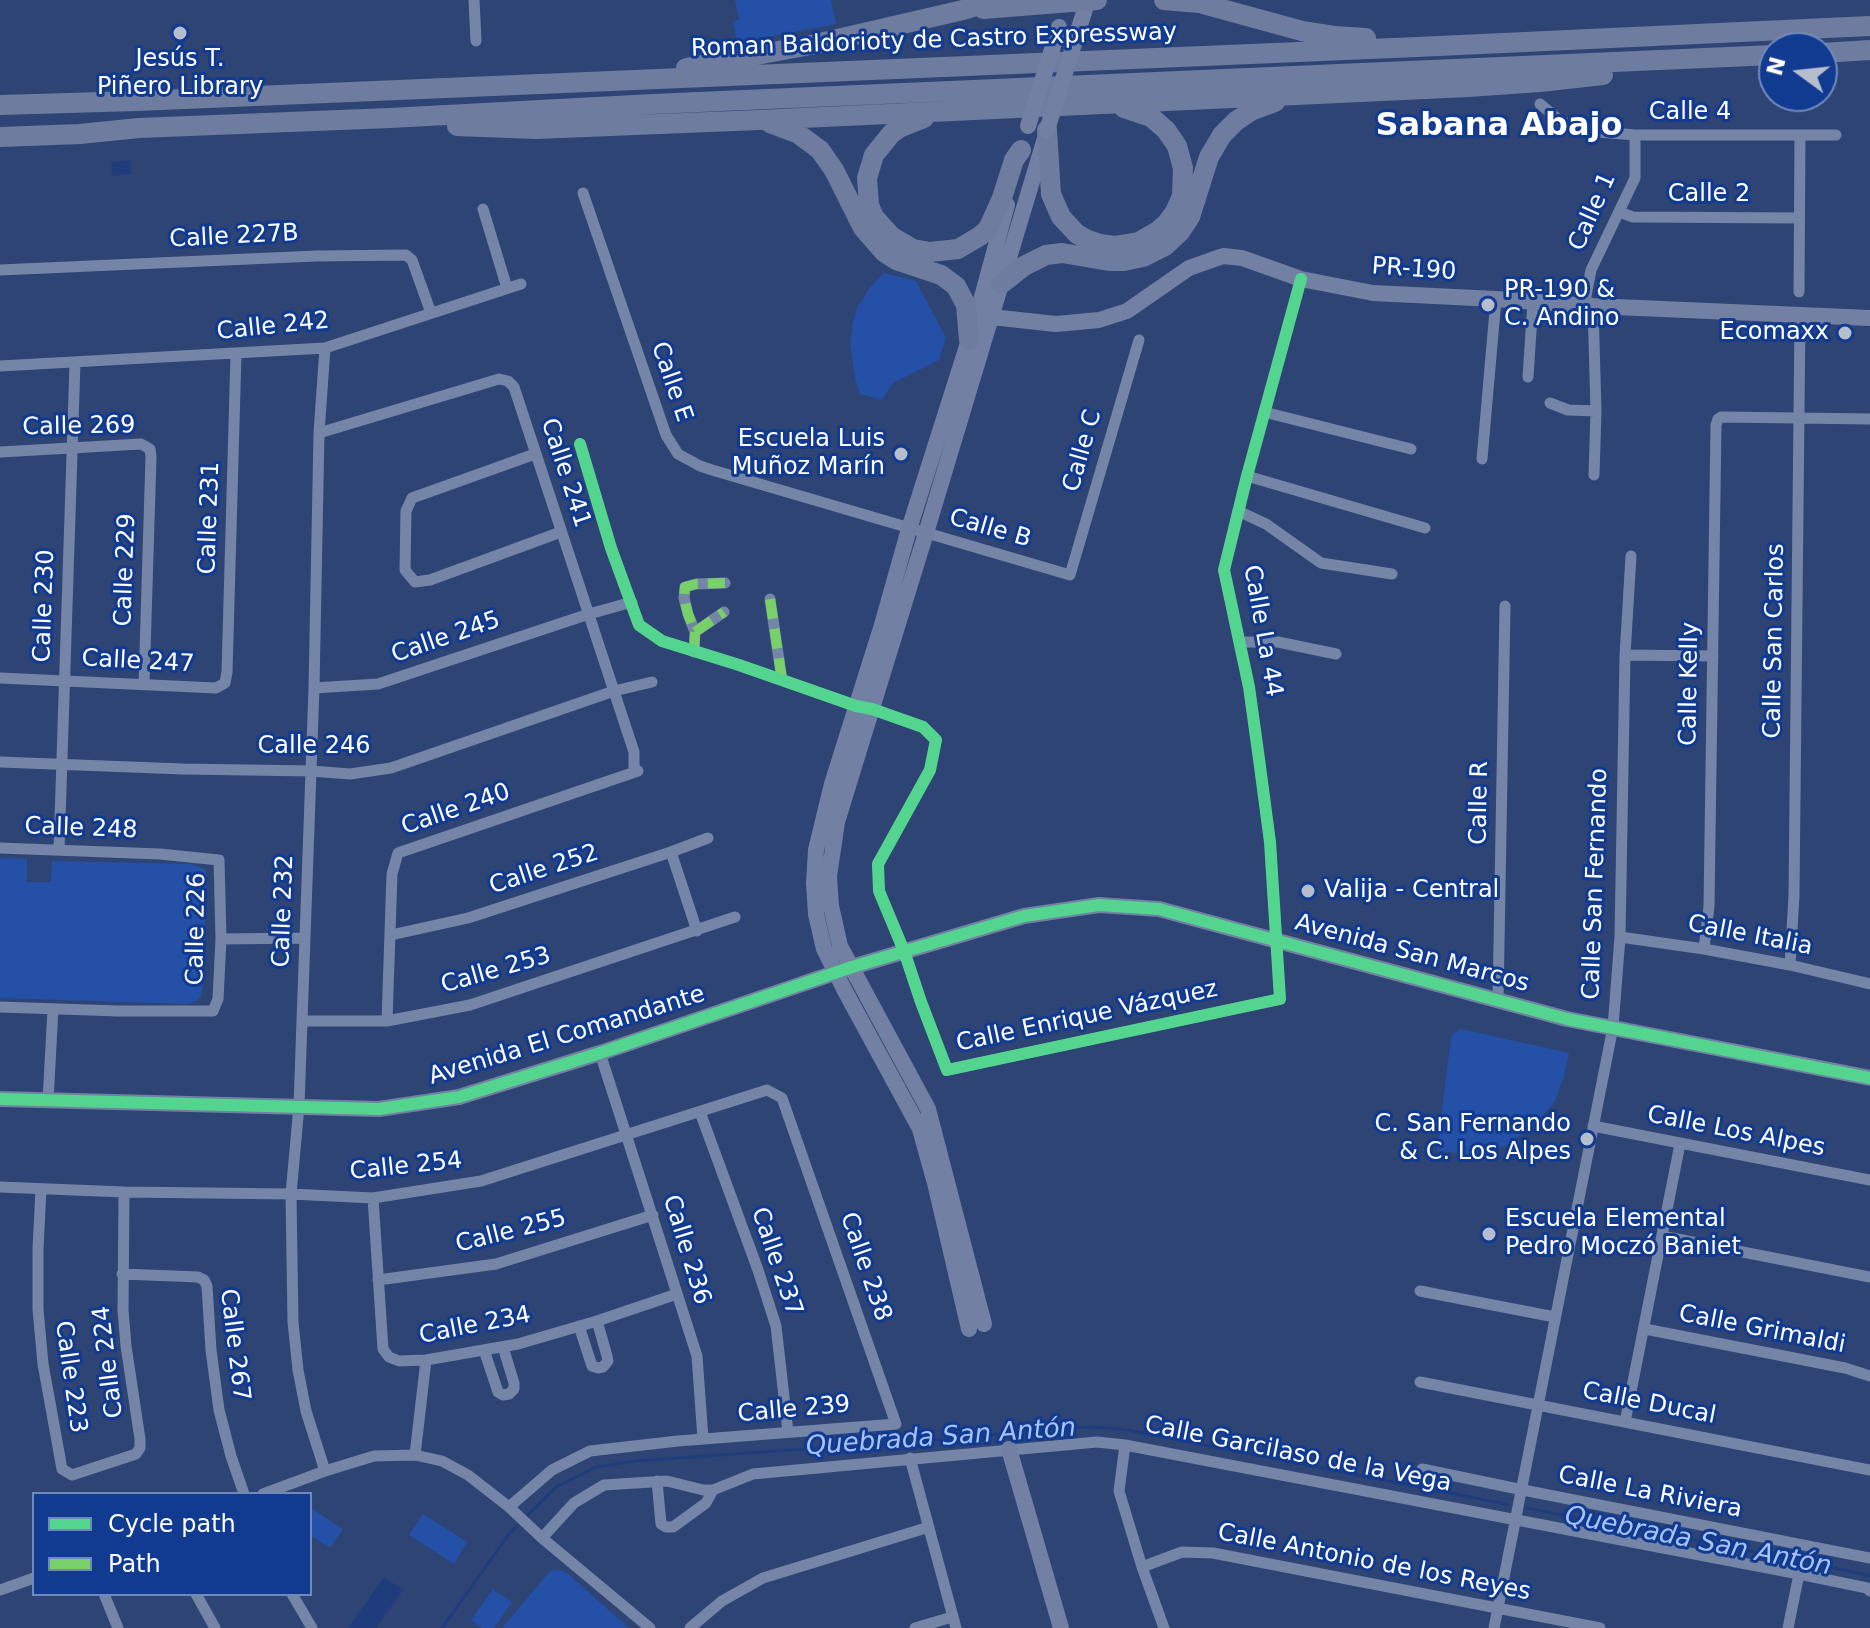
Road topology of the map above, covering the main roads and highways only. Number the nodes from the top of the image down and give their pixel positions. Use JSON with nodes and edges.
{"nodes":[{"id":1,"x":996,"y":0,"type":"edge"},
{"id":2,"x":1088,"y":0,"type":"edge"},
{"id":3,"x":1097,"y":0,"type":"edge"},
{"id":4,"x":1164,"y":0,"type":"edge"},
{"id":5,"x":1066,"y":1,"type":"edge"},
{"id":6,"x":1194,"y":1,"type":"edge"},
{"id":7,"x":963,"y":10,"type":"junction"},
{"id":8,"x":1870,"y":26,"type":"edge"},
{"id":9,"x":1417,"y":47,"type":"junction"},
{"id":10,"x":1870,"y":50,"type":"edge"},
{"id":11,"x":1838,"y":52,"type":"edge"},
{"id":12,"x":1758,"y":56,"type":"edge"},
{"id":13,"x":1660,"y":60,"type":"junction"},
{"id":14,"x":651,"y":79,"type":"junction"},
{"id":15,"x":1316,"y":93,"type":"junction"},
{"id":16,"x":1109,"y":104,"type":"junction"},
{"id":17,"x":0,"y":105,"type":"edge"},
{"id":18,"x":958,"y":110,"type":"junction"},
{"id":19,"x":390,"y":118,"type":"junction"},
{"id":20,"x":759,"y":120,"type":"junction"},
{"id":21,"x":1038,"y":128,"type":"road end"},
{"id":22,"x":80,"y":134,"type":"junction"},
{"id":23,"x":0,"y":137,"type":"edge"},
{"id":24,"x":0,"y":147,"type":"edge"},
{"id":25,"x":1021,"y":150,"type":"road end"},
{"id":26,"x":1001,"y":284,"type":"road end"},
{"id":27,"x":969,"y":340,"type":"road end"}],
"edges":[{"from":1,"to":7,"type":"highway"},
{"from":2,"to":3,"type":"highway"},
{"from":2,"to":5,"type":"highway"},
{"from":4,"to":6,"type":"highway"},
{"from":5,"to":7,"type":"highway"},
{"from":6,"to":9,"type":"highway"},
{"from":7,"to":14,"type":"highway"},
{"from":8,"to":9,"type":"highway","name":"Roman Baldorioty de Castro Expressway"},
{"from":9,"to":14,"type":"highway","name":"Roman Baldorioty de Castro Expressway"},
{"from":10,"to":11,"type":"highway"},
{"from":12,"to":13,"type":"highway","name":"Roman Baldorioty de Castro Expressway"},
{"from":13,"to":15,"type":"highway"},
{"from":13,"to":19,"type":"highway","name":"Roman Baldorioty de Castro Expressway"},
{"from":14,"to":17,"type":"highway","name":"Roman Baldorioty de Castro Expressway"},
{"from":15,"to":16,"type":"highway"},
{"from":15,"to":26,"type":"highway"},
{"from":16,"to":18,"type":"highway"},
{"from":16,"to":21,"type":"highway"},
{"from":18,"to":20,"type":"highway"},
{"from":18,"to":25,"type":"highway"},
{"from":19,"to":20,"type":"highway"},
{"from":19,"to":22,"type":"highway","name":"Roman Baldorioty de Castro Expressway"},
{"from":20,"to":27,"type":"highway"},
{"from":22,"to":23,"type":"highway","name":"Roman Baldorioty de Castro Expressway"},
{"from":22,"to":24,"type":"highway"}]}
